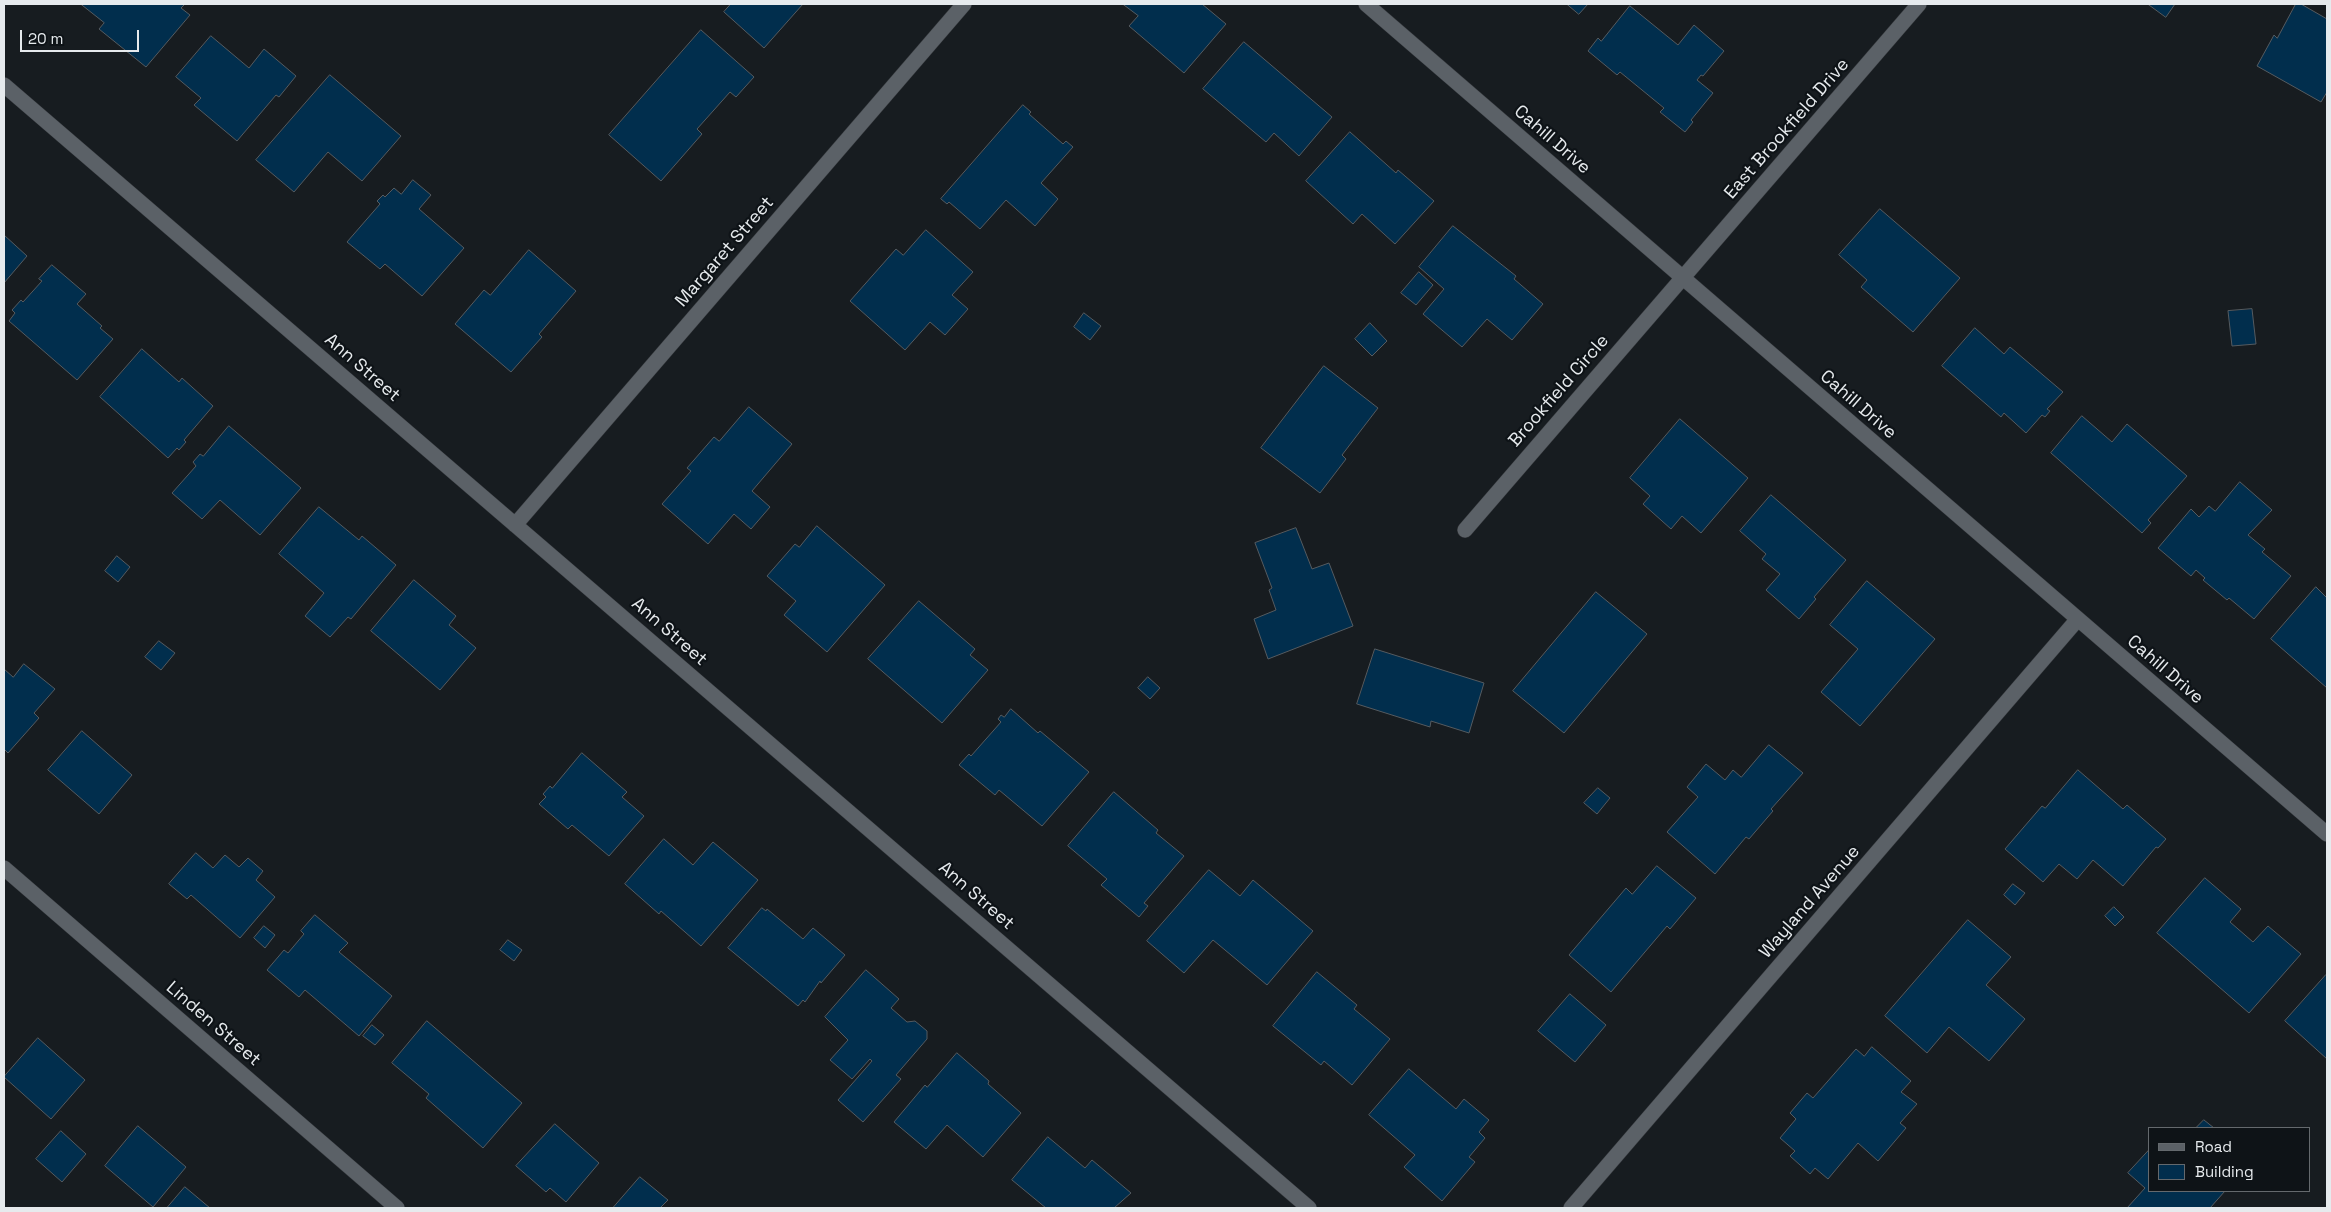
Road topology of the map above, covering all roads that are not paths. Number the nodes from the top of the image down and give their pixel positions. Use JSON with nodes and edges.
{"nodes":[{"id":1,"x":964,"y":4,"type":"edge"},
{"id":2,"x":1366,"y":4,"type":"edge"},
{"id":3,"x":1919,"y":4,"type":"edge"},
{"id":4,"x":4,"y":85,"type":"edge"},
{"id":5,"x":1684,"y":279,"type":"junction"},
{"id":6,"x":515,"y":525,"type":"junction"},
{"id":7,"x":1465,"y":530,"type":"dead end"},
{"id":8,"x":2077,"y":620,"type":"junction"},
{"id":9,"x":2327,"y":834,"type":"edge"},
{"id":10,"x":4,"y":868,"type":"edge"},
{"id":11,"x":397,"y":1208,"type":"edge"},
{"id":12,"x":1310,"y":1208,"type":"edge"},
{"id":13,"x":1571,"y":1208,"type":"edge"}],
"edges":[{"from":1,"to":6,"type":"street","name":"Margaret Street"},
{"from":2,"to":5,"type":"street","name":"Cahill Drive"},
{"from":3,"to":5,"type":"street","name":"East Brookfield Drive"},
{"from":4,"to":6,"type":"street","name":"Ann Street"},
{"from":5,"to":7,"type":"street","name":"Brookfield Circle"},
{"from":5,"to":8,"type":"street","name":"Cahill Drive"},
{"from":6,"to":12,"type":"street","name":"Ann Street"},
{"from":8,"to":9,"type":"street","name":"Cahill Drive"},
{"from":8,"to":13,"type":"street","name":"Wayland Avenue"},
{"from":10,"to":11,"type":"street","name":"Linden Street"}]}
